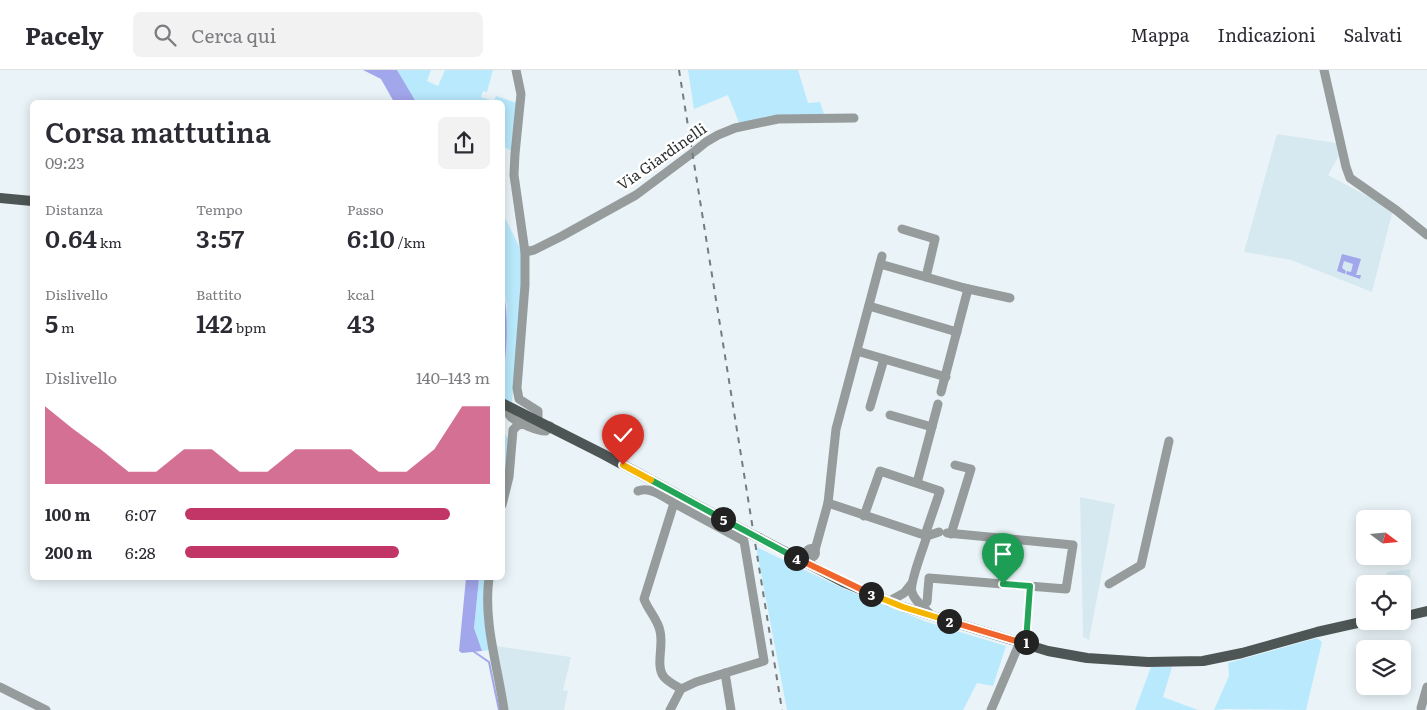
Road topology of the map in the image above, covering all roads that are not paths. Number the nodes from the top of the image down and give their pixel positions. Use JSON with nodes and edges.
{"nodes":[{"id":1,"x":516,"y":70,"type":"edge"},
{"id":2,"x":1324,"y":70,"type":"edge"},
{"id":3,"x":854,"y":118,"type":"dead end"},
{"id":4,"x":0,"y":198,"type":"edge"},
{"id":5,"x":30,"y":201,"type":"edge"},
{"id":6,"x":902,"y":229,"type":"dead end"},
{"id":7,"x":1427,"y":235,"type":"edge"},
{"id":8,"x":525,"y":252,"type":"junction"},
{"id":9,"x":881,"y":260,"type":"junction"},
{"id":10,"x":926,"y":277,"type":"junction"},
{"id":11,"x":968,"y":289,"type":"junction"},
{"id":12,"x":1010,"y":298,"type":"dead end"},
{"id":13,"x":869,"y":306,"type":"junction"},
{"id":14,"x":957,"y":332,"type":"junction"},
{"id":15,"x":857,"y":351,"type":"junction"},
{"id":16,"x":884,"y":359,"type":"junction"},
{"id":17,"x":946,"y":376,"type":"junction"},
{"id":18,"x":942,"y":392,"type":"dead end"},
{"id":19,"x":505,"y":404,"type":"edge"},
{"id":20,"x":938,"y":404,"type":"dead end"},
{"id":21,"x":870,"y":407,"type":"dead end"},
{"id":22,"x":505,"y":409,"type":"edge"},
{"id":23,"x":890,"y":416,"type":"dead end"},
{"id":24,"x":538,"y":420,"type":"junction"},
{"id":25,"x":525,"y":424,"type":"junction"},
{"id":26,"x":550,"y":426,"type":"junction"},
{"id":27,"x":932,"y":427,"type":"junction"},
{"id":28,"x":1169,"y":441,"type":"dead end"},
{"id":29,"x":955,"y":465,"type":"dead end"},
{"id":30,"x":917,"y":483,"type":"junction"},
{"id":31,"x":505,"y":491,"type":"edge"},
{"id":32,"x":638,"y":492,"type":"dead end"},
{"id":33,"x":674,"y":503,"type":"junction"},
{"id":34,"x":828,"y":503,"type":"junction"},
{"id":35,"x":864,"y":516,"type":"junction"},
{"id":36,"x":946,"y":533,"type":"junction"},
{"id":37,"x":926,"y":536,"type":"junction"},
{"id":38,"x":1007,"y":540,"type":"junction"},
{"id":39,"x":814,"y":550,"type":"dead end"},
{"id":40,"x":489,"y":580,"type":"edge"},
{"id":41,"x":1003,"y":584,"type":"junction"},
{"id":42,"x":1109,"y":584,"type":"dead end"},
{"id":43,"x":1030,"y":586,"type":"junction"},
{"id":44,"x":909,"y":589,"type":"junction"},
{"id":45,"x":888,"y":602,"type":"junction"},
{"id":46,"x":927,"y":602,"type":"dead end"},
{"id":47,"x":903,"y":607,"type":"junction"},
{"id":48,"x":932,"y":616,"type":"junction"},
{"id":49,"x":1356,"y":623,"type":"edge"},
{"id":50,"x":1023,"y":643,"type":"junction"},
{"id":51,"x":725,"y":673,"type":"junction"},
{"id":52,"x":0,"y":687,"type":"edge"},
{"id":53,"x":1427,"y":687,"type":"edge"},
{"id":54,"x":681,"y":688,"type":"junction"},
{"id":55,"x":1420,"y":708,"type":"dead end"},
{"id":56,"x":46,"y":710,"type":"edge"},
{"id":57,"x":504,"y":710,"type":"edge"},
{"id":58,"x":670,"y":710,"type":"edge"},
{"id":59,"x":731,"y":710,"type":"edge"},
{"id":60,"x":991,"y":710,"type":"edge"}],
"edges":[{"from":1,"to":8,"type":"street"},
{"from":2,"to":7,"type":"street"},
{"from":3,"to":8,"type":"street","name":"Via Giardinelli"},
{"from":4,"to":5,"type":"main road"},
{"from":6,"to":10,"type":"street"},
{"from":8,"to":24,"type":"street"},
{"from":9,"to":10,"type":"street"},
{"from":9,"to":11,"type":"street"},
{"from":9,"to":13,"type":"street"},
{"from":10,"to":11,"type":"street"},
{"from":11,"to":12,"type":"street"},
{"from":11,"to":14,"type":"street"},
{"from":13,"to":14,"type":"street"},
{"from":13,"to":15,"type":"street"},
{"from":14,"to":17,"type":"street"},
{"from":15,"to":16,"type":"street"},
{"from":15,"to":34,"type":"street"},
{"from":16,"to":17,"type":"street"},
{"from":16,"to":21,"type":"street"},
{"from":17,"to":18,"type":"street"},
{"from":19,"to":24,"type":"main road"},
{"from":20,"to":27,"type":"street"},
{"from":22,"to":25,"type":"street"},
{"from":23,"to":27,"type":"street"},
{"from":24,"to":26,"type":"main road"},
{"from":25,"to":26,"type":"street"},
{"from":25,"to":31,"type":"street"},
{"from":26,"to":45,"type":"main road","bridge":true},
{"from":27,"to":30,"type":"street"},
{"from":28,"to":42,"type":"street"},
{"from":29,"to":36,"type":"street"},
{"from":30,"to":35,"type":"street"},
{"from":30,"to":37,"type":"street"},
{"from":32,"to":33,"type":"street"},
{"from":33,"to":51,"type":"street"},
{"from":33,"to":54,"type":"street"},
{"from":34,"to":35,"type":"street"},
{"from":34,"to":39,"type":"street"},
{"from":35,"to":37,"type":"street"},
{"from":36,"to":37,"type":"street"},
{"from":36,"to":38,"type":"street"},
{"from":37,"to":44,"type":"street"},
{"from":38,"to":41,"type":"street"},
{"from":38,"to":43,"type":"street"},
{"from":40,"to":57,"type":"street"},
{"from":41,"to":43,"type":"street"},
{"from":41,"to":46,"type":"street"},
{"from":43,"to":50,"type":"street"},
{"from":44,"to":45,"type":"street"},
{"from":44,"to":47,"type":"street"},
{"from":44,"to":48,"type":"street"},
{"from":45,"to":47,"type":"main road"},
{"from":47,"to":48,"type":"main road"},
{"from":48,"to":50,"type":"main road"},
{"from":49,"to":50,"type":"main road"},
{"from":50,"to":60,"type":"street"},
{"from":51,"to":54,"type":"street"},
{"from":51,"to":59,"type":"street"},
{"from":52,"to":56,"type":"street"},
{"from":53,"to":55,"type":"street"},
{"from":54,"to":58,"type":"street"}]}
